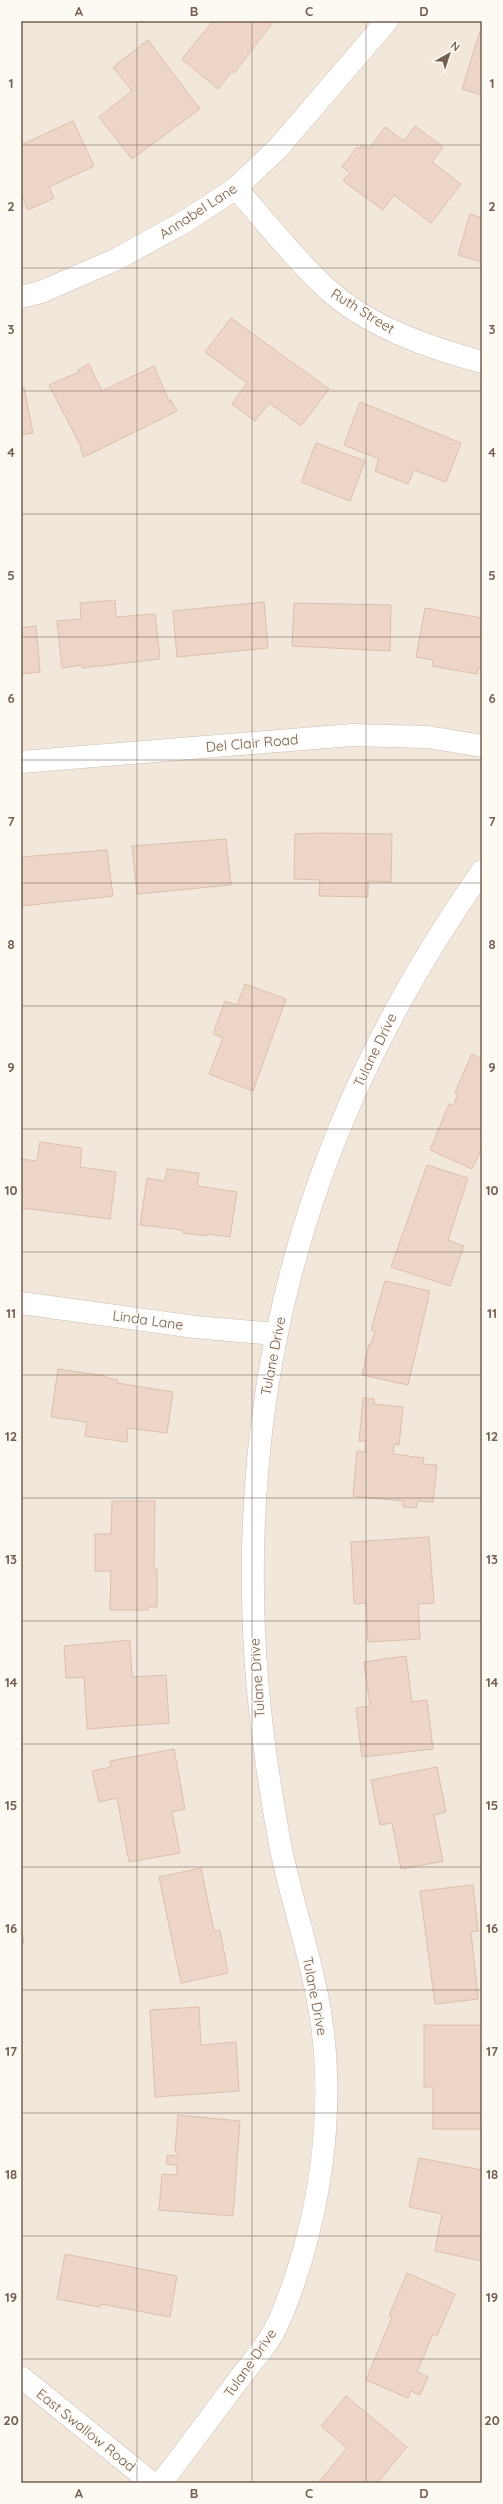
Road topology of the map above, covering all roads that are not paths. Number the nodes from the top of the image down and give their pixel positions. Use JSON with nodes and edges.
{"nodes":[{"id":1,"x":387,"y":21,"type":"edge"},
{"id":2,"x":236,"y":188,"type":"junction"},
{"id":3,"x":21,"y":297,"type":"edge"},
{"id":4,"x":482,"y":362,"type":"edge"},
{"id":5,"x":482,"y":746,"type":"edge"},
{"id":6,"x":21,"y":762,"type":"edge"},
{"id":7,"x":482,"y":871,"type":"edge"},
{"id":8,"x":21,"y":1303,"type":"edge"},
{"id":9,"x":276,"y":1334,"type":"junction"},
{"id":10,"x":21,"y":2377,"type":"edge"},
{"id":11,"x":152,"y":2483,"type":"edge"},
{"id":12,"x":162,"y":2483,"type":"edge"}],
"edges":[{"from":1,"to":2,"type":"street","name":"Annabel Lane"},
{"from":2,"to":3,"type":"street","name":"Annabel Lane"},
{"from":2,"to":4,"type":"street","name":"Ruth Street"},
{"from":5,"to":6,"type":"street","name":"Del Clair Road"},
{"from":7,"to":9,"type":"street","name":"Tulane Drive"},
{"from":8,"to":9,"type":"street","name":"Linda Lane"},
{"from":9,"to":12,"type":"street","name":"Tulane Drive"},
{"from":10,"to":11,"type":"street","name":"East Swallow Road"}]}
